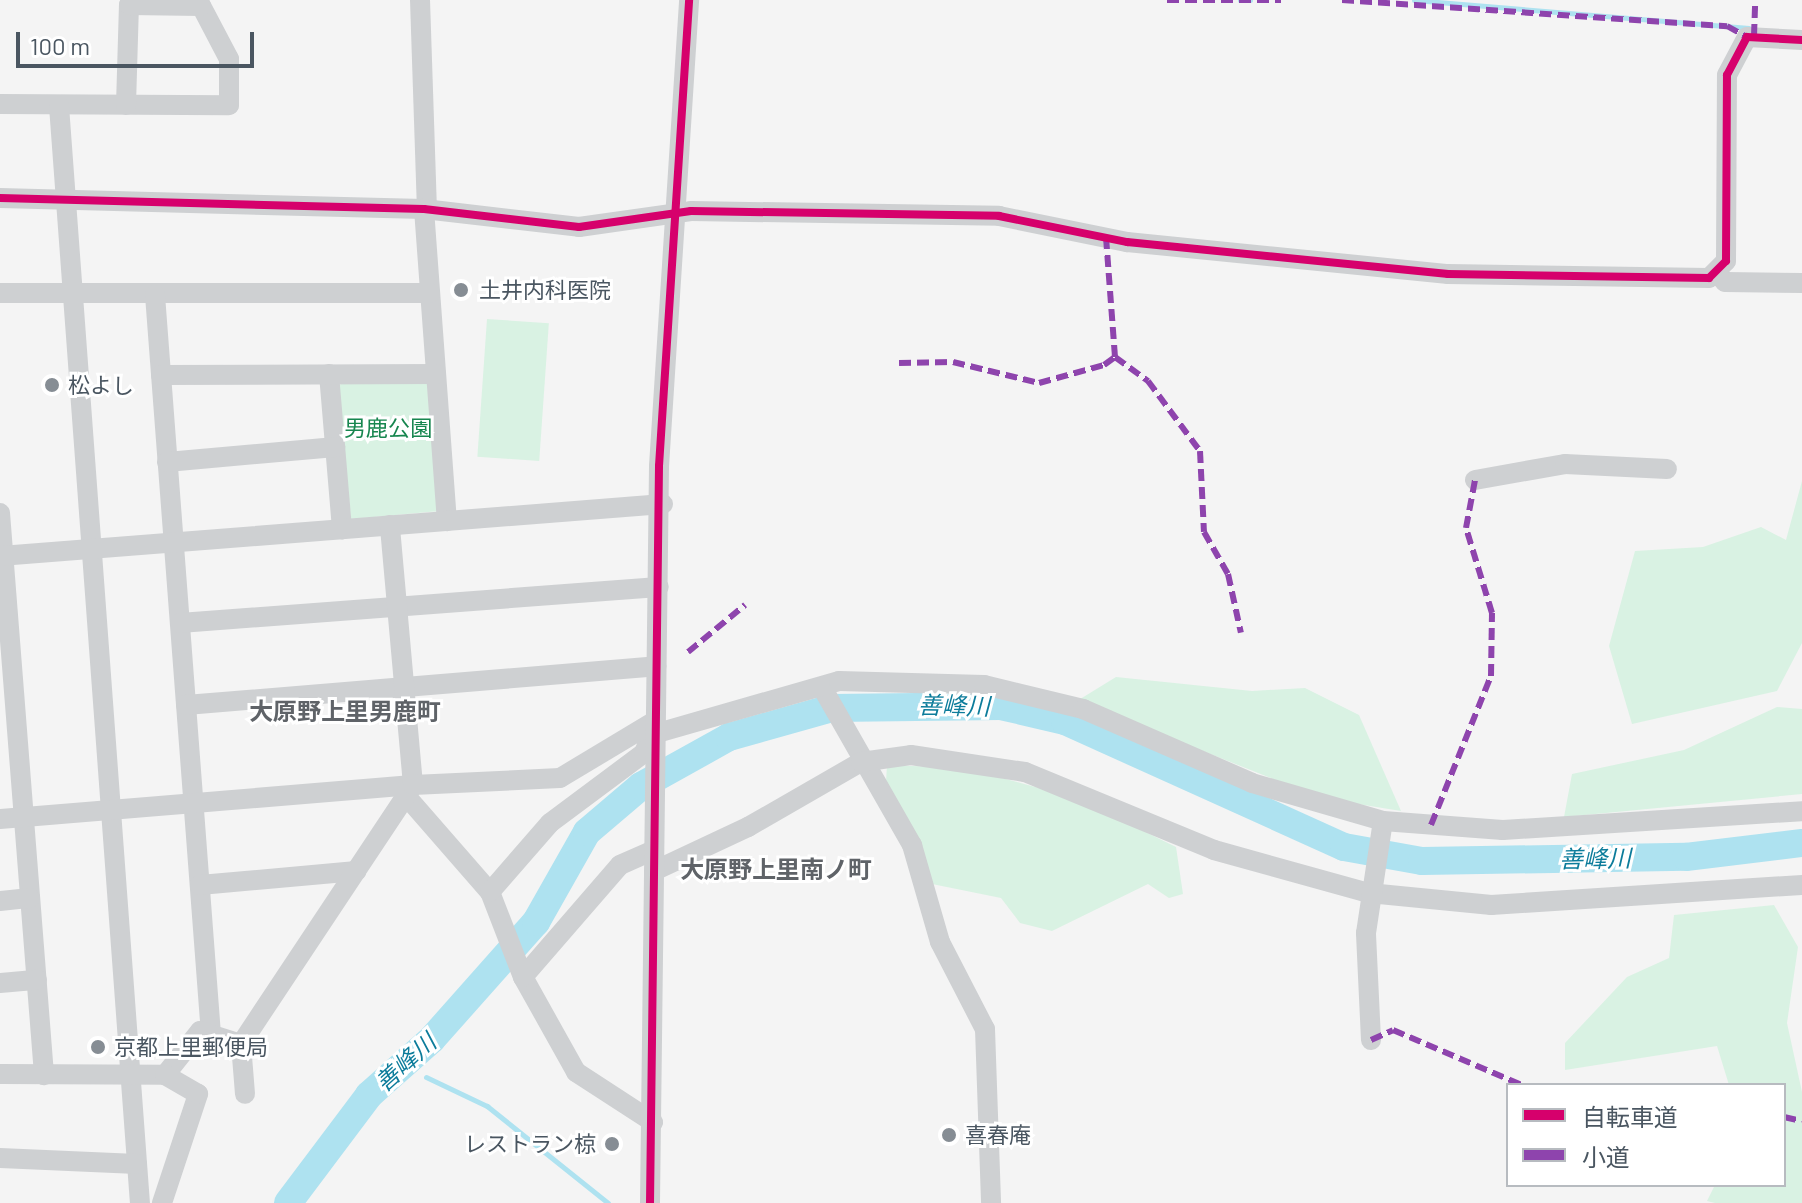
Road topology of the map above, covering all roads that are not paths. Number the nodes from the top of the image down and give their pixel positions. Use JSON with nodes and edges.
{"nodes":[{"id":1,"x":420,"y":0,"type":"edge"},
{"id":2,"x":689,"y":0,"type":"edge"},
{"id":3,"x":199,"y":3,"type":"edge"},
{"id":4,"x":1802,"y":40,"type":"edge"},
{"id":5,"x":0,"y":104,"type":"edge"},
{"id":6,"x":126,"y":105,"type":"junction"},
{"id":7,"x":59,"y":106,"type":"junction"},
{"id":8,"x":0,"y":198,"type":"edge"},
{"id":9,"x":62,"y":199,"type":"junction"},
{"id":10,"x":426,"y":210,"type":"junction"},
{"id":11,"x":671,"y":213,"type":"junction"},
{"id":12,"x":1719,"y":275,"type":"junction"},
{"id":13,"x":1802,"y":283,"type":"edge"},
{"id":14,"x":0,"y":293,"type":"edge"},
{"id":15,"x":430,"y":293,"type":"junction"},
{"id":16,"x":155,"y":295,"type":"junction"},
{"id":17,"x":68,"y":296,"type":"junction"},
{"id":18,"x":329,"y":374,"type":"junction"},
{"id":19,"x":436,"y":374,"type":"junction"},
{"id":20,"x":161,"y":375,"type":"junction"},
{"id":21,"x":335,"y":447,"type":"junction"},
{"id":22,"x":167,"y":462,"type":"junction"},
{"id":23,"x":1667,"y":469,"type":"dead end"},
{"id":24,"x":1475,"y":480,"type":"dead end"},
{"id":25,"x":663,"y":504,"type":"junction"},
{"id":26,"x":0,"y":513,"type":"edge"},
{"id":27,"x":447,"y":521,"type":"junction"},
{"id":28,"x":390,"y":525,"type":"junction"},
{"id":29,"x":342,"y":529,"type":"junction"},
{"id":30,"x":174,"y":543,"type":"junction"},
{"id":31,"x":88,"y":549,"type":"junction"},
{"id":32,"x":2,"y":556,"type":"edge"},
{"id":33,"x":659,"y":587,"type":"junction"},
{"id":34,"x":397,"y":607,"type":"junction"},
{"id":35,"x":180,"y":623,"type":"junction"},
{"id":36,"x":5,"y":649,"type":"edge"},
{"id":37,"x":656,"y":666,"type":"junction"},
{"id":38,"x":405,"y":687,"type":"junction"},
{"id":39,"x":823,"y":689,"type":"dead end"},
{"id":40,"x":186,"y":705,"type":"junction"},
{"id":41,"x":9,"y":730,"type":"edge"},
{"id":42,"x":653,"y":735,"type":"junction"},
{"id":43,"x":860,"y":758,"type":"junction"},
{"id":44,"x":410,"y":791,"type":"junction"},
{"id":45,"x":194,"y":803,"type":"junction"},
{"id":46,"x":108,"y":810,"type":"junction"},
{"id":47,"x":1802,"y":811,"type":"edge"},
{"id":48,"x":24,"y":817,"type":"junction"},
{"id":49,"x":0,"y":819,"type":"edge"},
{"id":50,"x":1382,"y":825,"type":"junction"},
{"id":51,"x":653,"y":854,"type":"junction"},
{"id":52,"x":356,"y":871,"type":"junction"},
{"id":53,"x":200,"y":885,"type":"junction"},
{"id":54,"x":1802,"y":885,"type":"edge"},
{"id":55,"x":1369,"y":890,"type":"junction"},
{"id":56,"x":490,"y":895,"type":"junction"},
{"id":57,"x":30,"y":898,"type":"junction"},
{"id":58,"x":0,"y":901,"type":"edge"},
{"id":59,"x":523,"y":977,"type":"junction"},
{"id":60,"x":37,"y":980,"type":"junction"},
{"id":61,"x":0,"y":983,"type":"edge"},
{"id":62,"x":211,"y":1035,"type":"junction"},
{"id":63,"x":1371,"y":1040,"type":"dead end"},
{"id":64,"x":241,"y":1044,"type":"junction"},
{"id":65,"x":0,"y":1074,"type":"edge"},
{"id":66,"x":130,"y":1074,"type":"junction"},
{"id":67,"x":44,"y":1075,"type":"junction"},
{"id":68,"x":165,"y":1075,"type":"junction"},
{"id":69,"x":245,"y":1094,"type":"dead end"},
{"id":70,"x":653,"y":1122,"type":"junction"},
{"id":71,"x":0,"y":1158,"type":"edge"},
{"id":72,"x":137,"y":1164,"type":"junction"},
{"id":73,"x":140,"y":1203,"type":"edge"},
{"id":74,"x":162,"y":1203,"type":"edge"},
{"id":75,"x":650,"y":1203,"type":"edge"},
{"id":76,"x":991,"y":1203,"type":"edge"}],
"edges":[{"from":1,"to":10,"type":"street"},
{"from":2,"to":11,"type":"street"},
{"from":3,"to":6,"type":"street"},
{"from":3,"to":6,"type":"street"},
{"from":4,"to":12,"type":"street"},
{"from":5,"to":7,"type":"street"},
{"from":6,"to":7,"type":"street"},
{"from":7,"to":9,"type":"street"},
{"from":8,"to":9,"type":"street"},
{"from":9,"to":10,"type":"street"},
{"from":9,"to":17,"type":"street"},
{"from":10,"to":11,"type":"street"},
{"from":10,"to":15,"type":"street"},
{"from":11,"to":12,"type":"street"},
{"from":11,"to":25,"type":"street"},
{"from":12,"to":13,"type":"street"},
{"from":14,"to":17,"type":"street"},
{"from":15,"to":16,"type":"street"},
{"from":15,"to":19,"type":"street"},
{"from":16,"to":17,"type":"street"},
{"from":16,"to":20,"type":"street"},
{"from":17,"to":31,"type":"street"},
{"from":18,"to":19,"type":"street"},
{"from":18,"to":20,"type":"street"},
{"from":18,"to":21,"type":"street"},
{"from":19,"to":27,"type":"street"},
{"from":20,"to":22,"type":"street"},
{"from":21,"to":22,"type":"street"},
{"from":21,"to":29,"type":"street"},
{"from":22,"to":30,"type":"street"},
{"from":23,"to":24,"type":"street"},
{"from":25,"to":27,"type":"street"},
{"from":25,"to":33,"type":"street"},
{"from":26,"to":32,"type":"street"},
{"from":27,"to":28,"type":"street"},
{"from":28,"to":29,"type":"street"},
{"from":28,"to":34,"type":"street"},
{"from":29,"to":30,"type":"street"},
{"from":30,"to":31,"type":"street"},
{"from":30,"to":35,"type":"street"},
{"from":31,"to":32,"type":"street"},
{"from":31,"to":46,"type":"street"},
{"from":32,"to":36,"type":"street"},
{"from":33,"to":34,"type":"street"},
{"from":33,"to":37,"type":"street"},
{"from":34,"to":35,"type":"street"},
{"from":34,"to":38,"type":"street"},
{"from":35,"to":40,"type":"street"},
{"from":36,"to":41,"type":"street"},
{"from":37,"to":38,"type":"street"},
{"from":37,"to":42,"type":"street"},
{"from":38,"to":40,"type":"street"},
{"from":38,"to":44,"type":"street"},
{"from":39,"to":43,"type":"street"},
{"from":40,"to":45,"type":"street"},
{"from":41,"to":48,"type":"street"},
{"from":42,"to":44,"type":"street"},
{"from":42,"to":50,"type":"street"},
{"from":42,"to":51,"type":"street"},
{"from":42,"to":56,"type":"street"},
{"from":43,"to":51,"type":"street"},
{"from":43,"to":55,"type":"street"},
{"from":43,"to":76,"type":"street"},
{"from":44,"to":45,"type":"street"},
{"from":44,"to":52,"type":"street"},
{"from":44,"to":56,"type":"street"},
{"from":45,"to":46,"type":"street"},
{"from":45,"to":53,"type":"street"},
{"from":46,"to":48,"type":"street"},
{"from":46,"to":66,"type":"street"},
{"from":47,"to":50,"type":"street"},
{"from":48,"to":49,"type":"street"},
{"from":48,"to":57,"type":"street"},
{"from":50,"to":55,"type":"street"},
{"from":51,"to":59,"type":"street"},
{"from":51,"to":70,"type":"street"},
{"from":52,"to":53,"type":"street"},
{"from":52,"to":64,"type":"street"},
{"from":53,"to":62,"type":"street"},
{"from":54,"to":55,"type":"street"},
{"from":55,"to":63,"type":"street"},
{"from":56,"to":59,"type":"street"},
{"from":57,"to":58,"type":"street"},
{"from":57,"to":60,"type":"street"},
{"from":59,"to":70,"type":"street"},
{"from":60,"to":61,"type":"street"},
{"from":60,"to":67,"type":"street"},
{"from":62,"to":64,"type":"street"},
{"from":62,"to":68,"type":"street"},
{"from":64,"to":69,"type":"street"},
{"from":65,"to":67,"type":"street"},
{"from":66,"to":67,"type":"street"},
{"from":66,"to":68,"type":"street"},
{"from":66,"to":72,"type":"street"},
{"from":68,"to":74,"type":"street"},
{"from":70,"to":75,"type":"street"},
{"from":71,"to":72,"type":"street"},
{"from":72,"to":73,"type":"street"}]}
